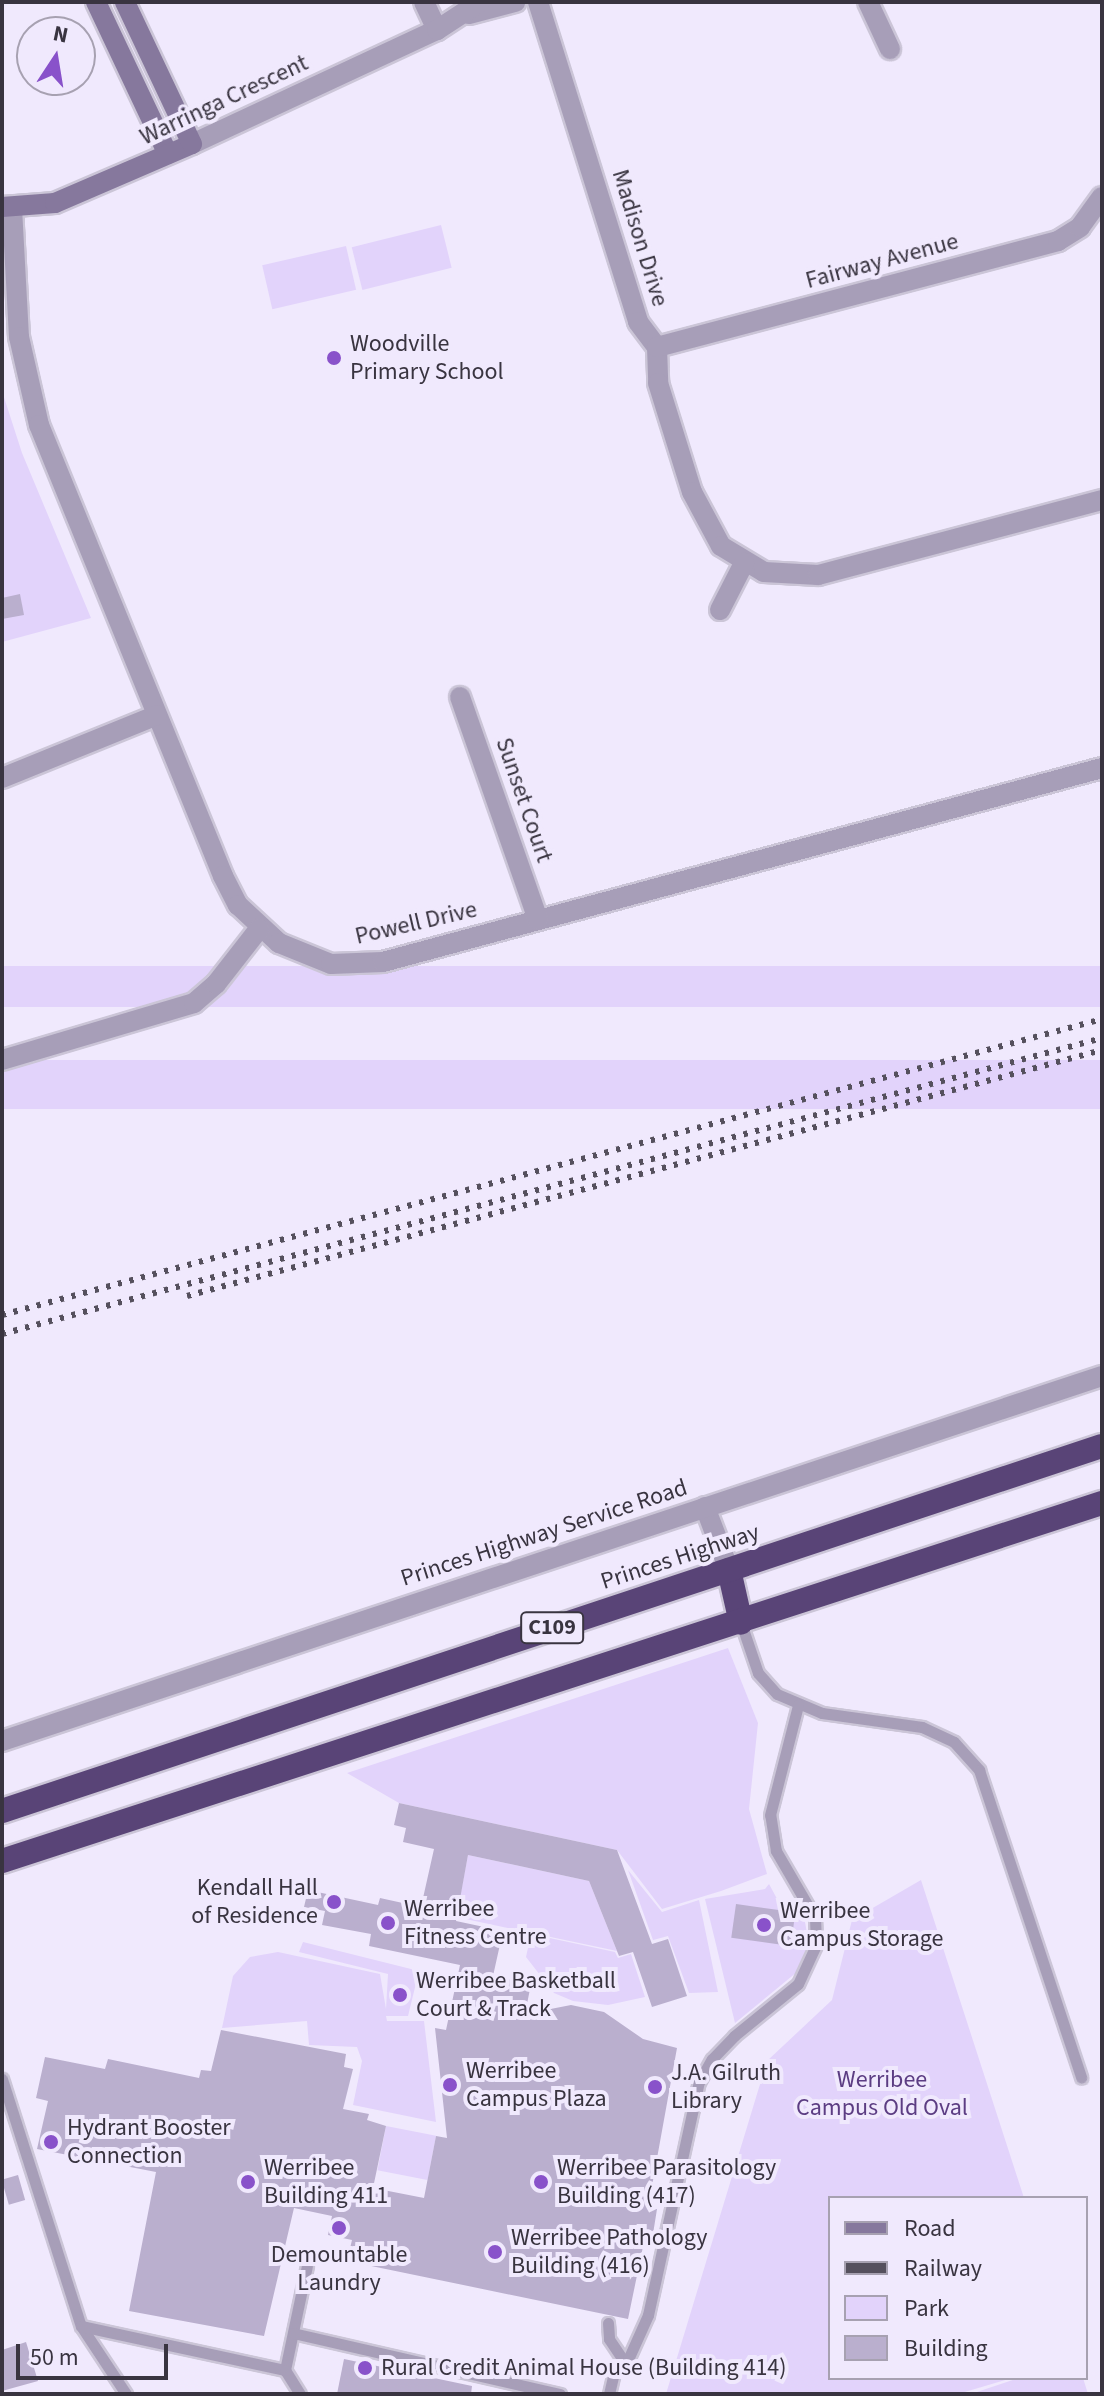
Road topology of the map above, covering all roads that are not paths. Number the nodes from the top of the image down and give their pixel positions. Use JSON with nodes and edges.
{"nodes":[{"id":1,"x":96,"y":2,"type":"edge"},
{"id":2,"x":125,"y":2,"type":"edge"},
{"id":3,"x":424,"y":2,"type":"edge"},
{"id":4,"x":480,"y":2,"type":"edge"},
{"id":5,"x":515,"y":2,"type":"edge"},
{"id":6,"x":538,"y":2,"type":"edge"},
{"id":7,"x":868,"y":2,"type":"edge"},
{"id":8,"x":461,"y":16,"type":"junction"},
{"id":9,"x":437,"y":30,"type":"junction"},
{"id":10,"x":890,"y":49,"type":"dead end"},
{"id":11,"x":192,"y":144,"type":"junction"},
{"id":12,"x":168,"y":154,"type":"junction"},
{"id":13,"x":1102,"y":197,"type":"edge"},
{"id":14,"x":7,"y":208,"type":"edge"},
{"id":15,"x":657,"y":347,"type":"junction"},
{"id":16,"x":1102,"y":500,"type":"edge"},
{"id":17,"x":744,"y":563,"type":"junction"},
{"id":18,"x":720,"y":610,"type":"dead end"},
{"id":19,"x":460,"y":697,"type":"dead end"},
{"id":20,"x":157,"y":715,"type":"junction"},
{"id":21,"x":1102,"y":768,"type":"edge"},
{"id":22,"x":2,"y":778,"type":"edge"},
{"id":23,"x":538,"y":920,"type":"junction"},
{"id":24,"x":259,"y":929,"type":"junction"},
{"id":25,"x":2,"y":1060,"type":"edge"},
{"id":26,"x":1102,"y":1376,"type":"edge"},
{"id":27,"x":1102,"y":1446,"type":"edge"},
{"id":28,"x":1102,"y":1503,"type":"edge"},
{"id":29,"x":705,"y":1507,"type":"junction"},
{"id":30,"x":729,"y":1570,"type":"junction"},
{"id":31,"x":741,"y":1623,"type":"junction"},
{"id":32,"x":798,"y":1705,"type":"junction"},
{"id":33,"x":2,"y":1741,"type":"edge"},
{"id":34,"x":2,"y":1811,"type":"edge"},
{"id":35,"x":6,"y":1862,"type":"edge"},
{"id":36,"x":1081,"y":2077,"type":"dead end"},
{"id":37,"x":2,"y":2079,"type":"edge"},
{"id":38,"x":307,"y":2266,"type":"dead end"},
{"id":39,"x":608,"y":2323,"type":"dead end"},
{"id":40,"x":81,"y":2326,"type":"junction"},
{"id":41,"x":293,"y":2333,"type":"junction"},
{"id":42,"x":626,"y":2364,"type":"junction"},
{"id":43,"x":285,"y":2370,"type":"junction"},
{"id":44,"x":126,"y":2394,"type":"edge"},
{"id":45,"x":300,"y":2394,"type":"edge"},
{"id":46,"x":560,"y":2394,"type":"edge"},
{"id":47,"x":609,"y":2394,"type":"edge"}],
"edges":[{"from":1,"to":12,"type":"street"},
{"from":2,"to":11,"type":"street"},
{"from":3,"to":9,"type":"street"},
{"from":4,"to":8,"type":"street","name":"Warringa Crescent"},
{"from":5,"to":8,"type":"street","name":"Warringa Crescent"},
{"from":6,"to":15,"type":"street","name":"Madison Drive"},
{"from":7,"to":10,"type":"street"},
{"from":8,"to":9,"type":"street","name":"Warringa Crescent"},
{"from":9,"to":11,"type":"street","name":"Warringa Crescent"},
{"from":11,"to":12,"type":"street","name":"Warringa Crescent"},
{"from":12,"to":14,"type":"street","name":"Warringa Crescent"},
{"from":13,"to":15,"type":"street","name":"Fairway Avenue"},
{"from":14,"to":20,"type":"street","name":"Powell Drive"},
{"from":15,"to":17,"type":"street","name":"Madison Drive"},
{"from":16,"to":17,"type":"street","name":"Madison Drive"},
{"from":17,"to":18,"type":"street"},
{"from":19,"to":23,"type":"street","name":"Sunset Court"},
{"from":20,"to":22,"type":"street"},
{"from":20,"to":24,"type":"street","name":"Powell Drive"},
{"from":21,"to":23,"type":"street","name":"Powell Drive"},
{"from":23,"to":24,"type":"street","name":"Powell Drive"},
{"from":24,"to":25,"type":"street"},
{"from":26,"to":29,"type":"street","name":"Princes Highway Service Road"},
{"from":27,"to":30,"type":"highway","name":"Princes Highway","number":"C109"},
{"from":28,"to":31,"type":"highway","number":"C109"},
{"from":29,"to":30,"type":"street"},
{"from":29,"to":33,"type":"street","name":"Princes Highway Service Road"},
{"from":30,"to":31,"type":"highway"},
{"from":30,"to":34,"type":"highway","name":"Princes Highway","number":"C109"},
{"from":31,"to":32,"type":"lane"},
{"from":31,"to":35,"type":"highway","number":"C109"},
{"from":32,"to":36,"type":"lane"},
{"from":32,"to":42,"type":"lane"},
{"from":37,"to":40,"type":"lane"},
{"from":38,"to":41,"type":"lane"},
{"from":39,"to":42,"type":"lane"},
{"from":40,"to":43,"type":"lane"},
{"from":40,"to":44,"type":"lane"},
{"from":41,"to":43,"type":"lane"},
{"from":41,"to":46,"type":"lane"},
{"from":42,"to":47,"type":"lane"},
{"from":43,"to":45,"type":"lane"}]}
